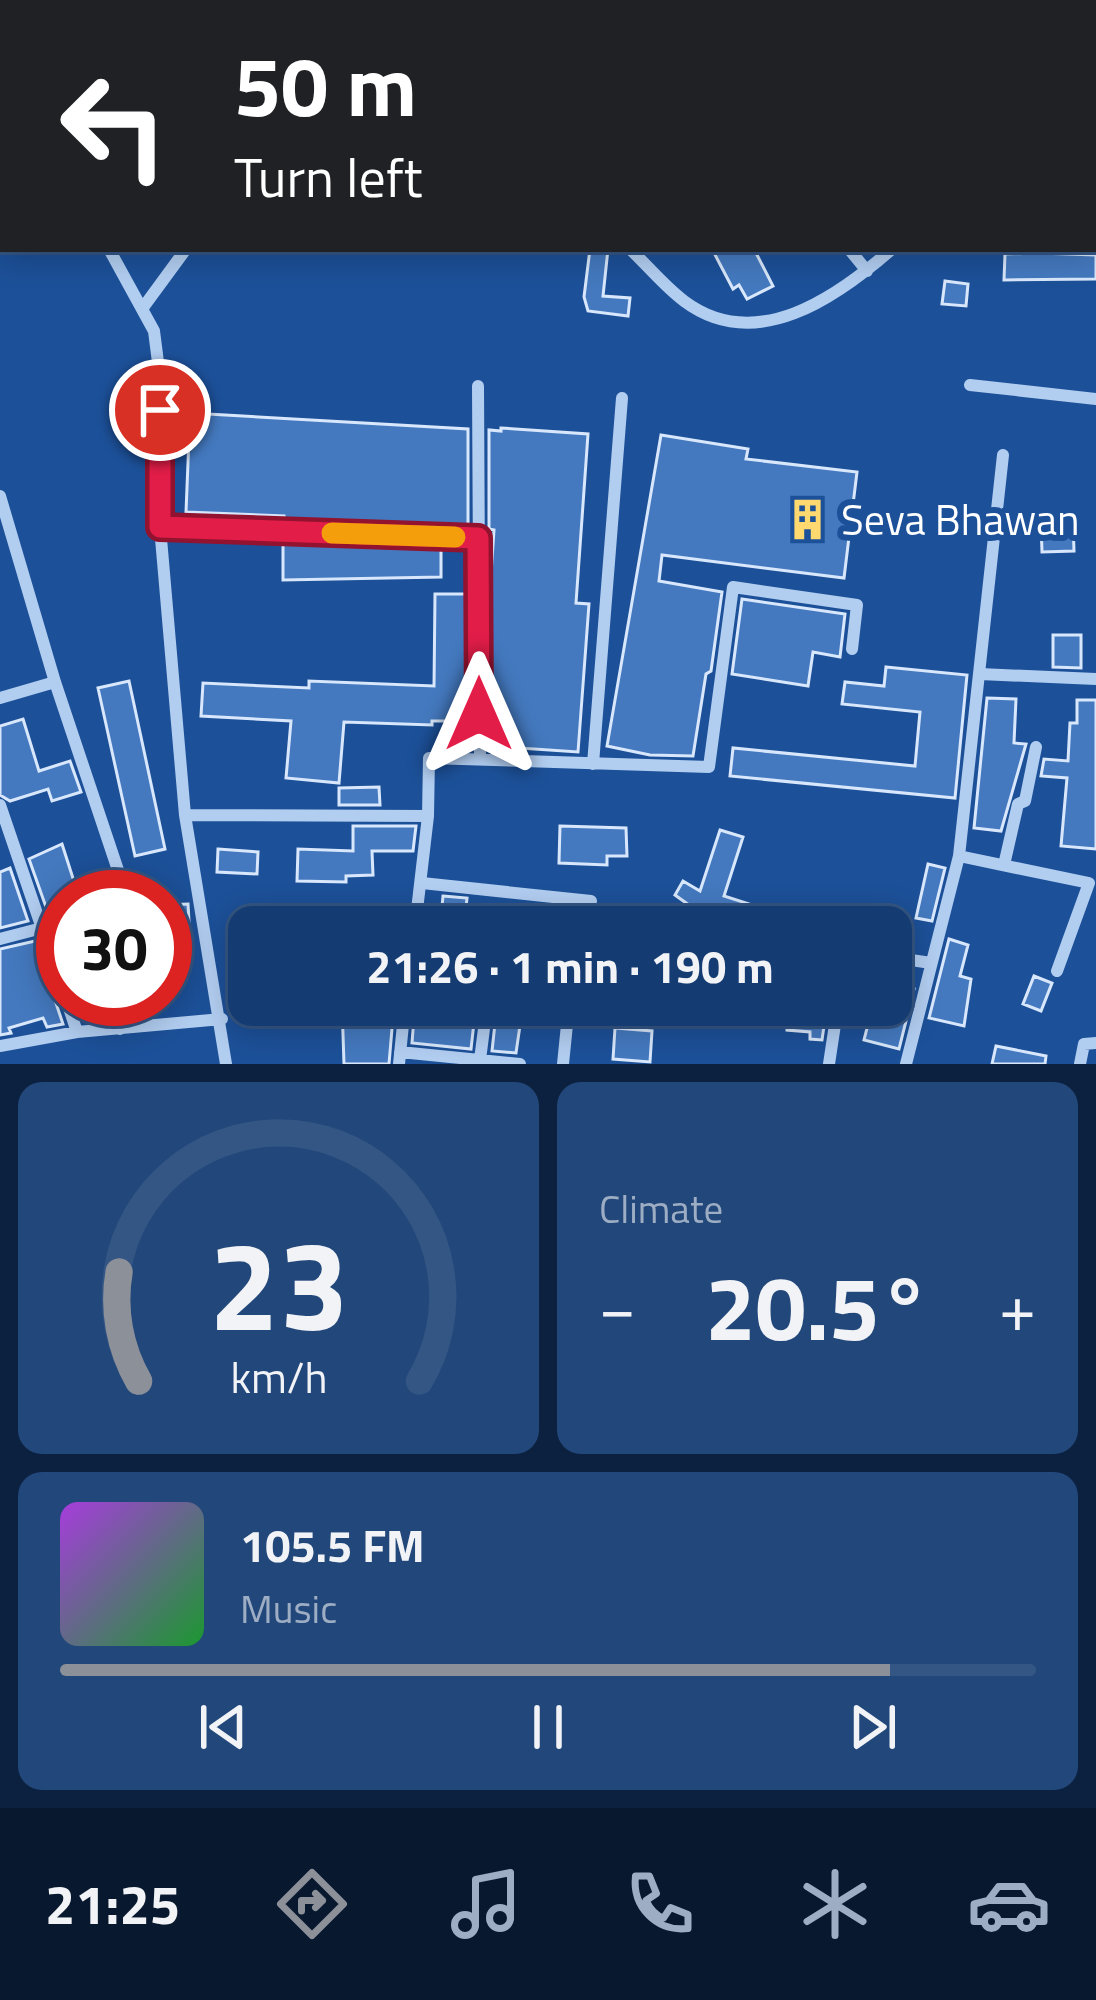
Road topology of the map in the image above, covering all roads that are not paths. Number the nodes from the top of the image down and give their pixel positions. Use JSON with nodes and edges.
{"nodes":[{"id":1,"x":111,"y":252,"type":"edge"},
{"id":2,"x":184,"y":252,"type":"edge"},
{"id":3,"x":632,"y":252,"type":"edge"},
{"id":4,"x":851,"y":252,"type":"edge"},
{"id":5,"x":889,"y":252,"type":"edge"},
{"id":6,"x":867,"y":271,"type":"junction"},
{"id":7,"x":142,"y":309,"type":"junction"},
{"id":8,"x":970,"y":385,"type":"dead end"},
{"id":9,"x":478,"y":386,"type":"dead end"},
{"id":10,"x":622,"y":398,"type":"dead end"},
{"id":11,"x":1096,"y":399,"type":"edge"},
{"id":12,"x":1003,"y":455,"type":"dead end"},
{"id":13,"x":0,"y":496,"type":"edge"},
{"id":14,"x":160,"y":527,"type":"junction"},
{"id":15,"x":478,"y":538,"type":"junction"},
{"id":16,"x":852,"y":649,"type":"dead end"},
{"id":17,"x":980,"y":674,"type":"junction"},
{"id":18,"x":1096,"y":679,"type":"edge"},
{"id":19,"x":55,"y":682,"type":"junction"},
{"id":20,"x":0,"y":698,"type":"edge"},
{"id":21,"x":1036,"y":747,"type":"dead end"},
{"id":22,"x":480,"y":758,"type":"junction"},
{"id":23,"x":593,"y":764,"type":"junction"},
{"id":24,"x":0,"y":805,"type":"edge"},
{"id":25,"x":184,"y":815,"type":"junction"},
{"id":26,"x":428,"y":816,"type":"junction"},
{"id":27,"x":959,"y":856,"type":"junction"},
{"id":28,"x":1004,"y":865,"type":"junction"},
{"id":29,"x":118,"y":870,"type":"edge"},
{"id":30,"x":422,"y":883,"type":"junction"},
{"id":31,"x":591,"y":902,"type":"dead end"},
{"id":32,"x":418,"y":906,"type":"edge"},
{"id":33,"x":36,"y":910,"type":"edge"},
{"id":34,"x":36,"y":930,"type":"edge"},
{"id":35,"x":0,"y":939,"type":"edge"},
{"id":36,"x":912,"y":960,"type":"edge"},
{"id":37,"x":931,"y":963,"type":"junction"},
{"id":38,"x":1057,"y":971,"type":"dead end"},
{"id":39,"x":222,"y":1019,"type":"junction"},
{"id":40,"x":75,"y":1026,"type":"edge"},
{"id":41,"x":403,"y":1026,"type":"edge"},
{"id":42,"x":485,"y":1026,"type":"edge"},
{"id":43,"x":567,"y":1026,"type":"edge"},
{"id":44,"x":835,"y":1026,"type":"edge"},
{"id":45,"x":120,"y":1028,"type":"joint"},
{"id":46,"x":77,"y":1033,"type":"junction"},
{"id":47,"x":1096,"y":1042,"type":"edge"},
{"id":48,"x":0,"y":1046,"type":"edge"},
{"id":49,"x":399,"y":1058,"type":"edge"},
{"id":50,"x":480,"y":1060,"type":"junction"},
{"id":51,"x":226,"y":1064,"type":"edge"},
{"id":52,"x":520,"y":1064,"type":"edge"},
{"id":53,"x":563,"y":1064,"type":"edge"},
{"id":54,"x":829,"y":1064,"type":"edge"},
{"id":55,"x":906,"y":1064,"type":"edge"},
{"id":56,"x":1080,"y":1064,"type":"edge"}],
"edges":[{"from":1,"to":7,"type":"street"},
{"from":2,"to":7,"type":"street"},
{"from":3,"to":6,"type":"street"},
{"from":4,"to":6,"type":"street"},
{"from":5,"to":6,"type":"street"},
{"from":7,"to":14,"type":"street"},
{"from":8,"to":11,"type":"street"},
{"from":9,"to":15,"type":"street"},
{"from":10,"to":23,"type":"street"},
{"from":12,"to":17,"type":"street"},
{"from":13,"to":19,"type":"street"},
{"from":14,"to":15,"type":"street"},
{"from":14,"to":25,"type":"street"},
{"from":15,"to":22,"type":"street"},
{"from":16,"to":23,"type":"street"},
{"from":17,"to":18,"type":"street"},
{"from":17,"to":27,"type":"street"},
{"from":19,"to":20,"type":"street"},
{"from":19,"to":29,"type":"street"},
{"from":21,"to":28,"type":"street"},
{"from":22,"to":23,"type":"street"},
{"from":22,"to":26,"type":"street"},
{"from":24,"to":33,"type":"street"},
{"from":25,"to":26,"type":"street"},
{"from":25,"to":39,"type":"street"},
{"from":26,"to":30,"type":"street"},
{"from":27,"to":28,"type":"street"},
{"from":27,"to":37,"type":"street"},
{"from":28,"to":38,"type":"street"},
{"from":30,"to":31,"type":"street"},
{"from":30,"to":32,"type":"street"},
{"from":34,"to":35,"type":"street"},
{"from":36,"to":37,"type":"street"},
{"from":37,"to":55,"type":"street"},
{"from":39,"to":45,"type":"street"},
{"from":39,"to":51,"type":"street"},
{"from":40,"to":46,"type":"street"},
{"from":41,"to":49,"type":"street"},
{"from":42,"to":50,"type":"street"},
{"from":43,"to":53,"type":"street"},
{"from":44,"to":54,"type":"street"},
{"from":45,"to":46,"type":"street"},
{"from":46,"to":48,"type":"street"},
{"from":47,"to":56,"type":"street"},
{"from":49,"to":50,"type":"street"},
{"from":50,"to":52,"type":"street"}]}
